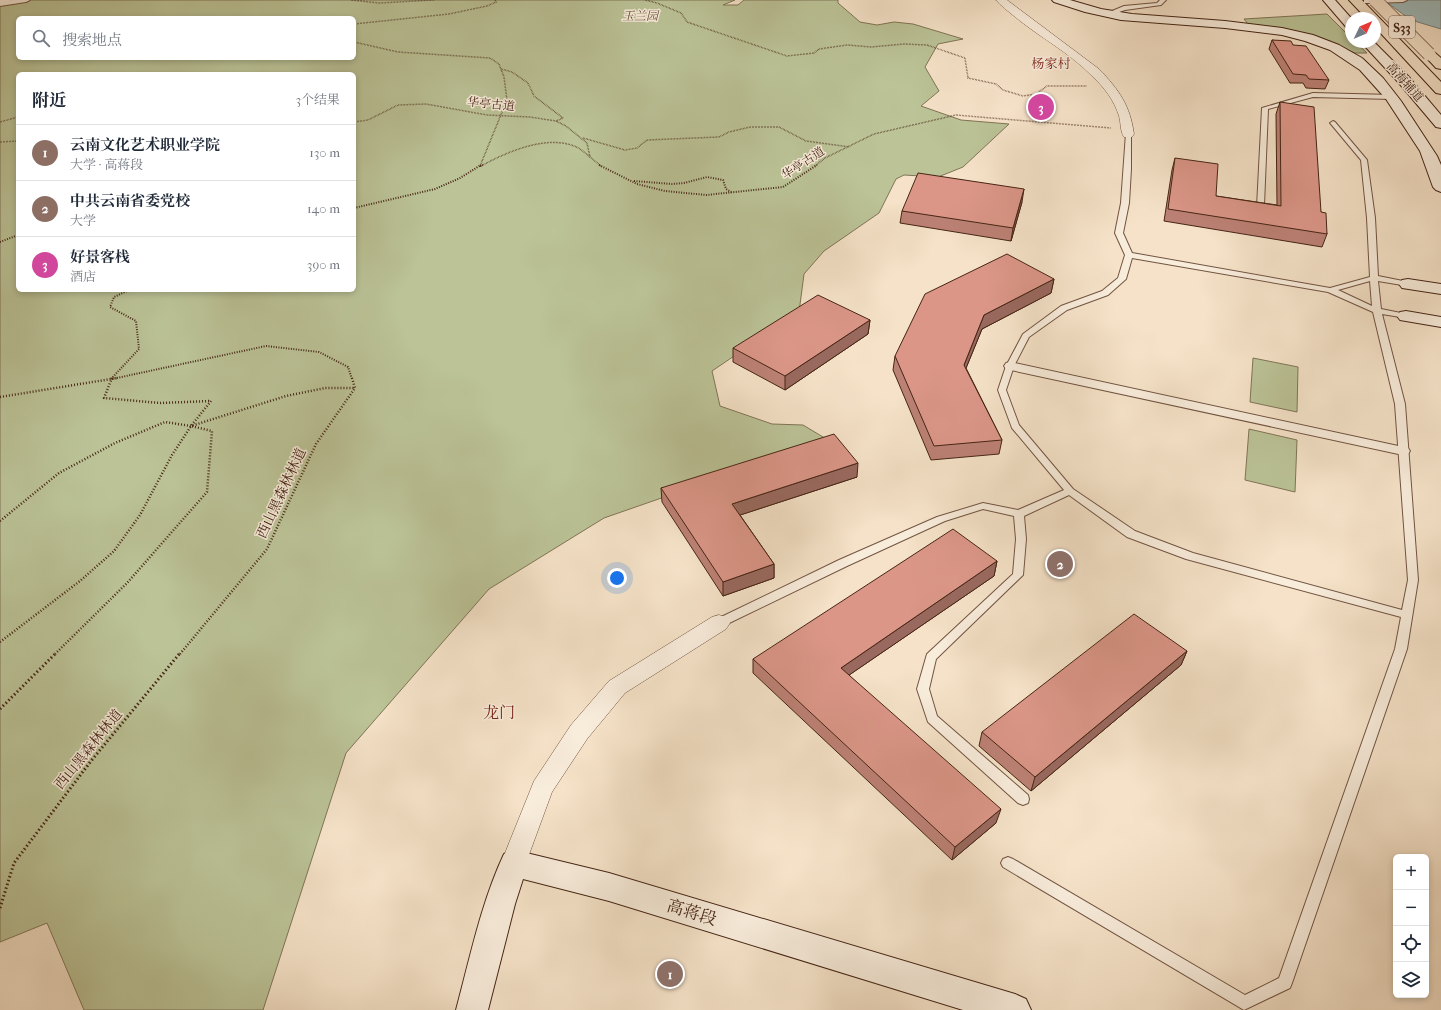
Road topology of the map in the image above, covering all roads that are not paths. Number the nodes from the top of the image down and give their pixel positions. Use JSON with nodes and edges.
{"nodes":[{"id":1,"x":10,"y":0,"type":"edge"},
{"id":2,"x":26,"y":0,"type":"edge"},
{"id":3,"x":1001,"y":0,"type":"edge"},
{"id":4,"x":1058,"y":0,"type":"edge"},
{"id":5,"x":1163,"y":0,"type":"edge"},
{"id":6,"x":1355,"y":0,"type":"edge"},
{"id":7,"x":1371,"y":0,"type":"edge"},
{"id":8,"x":1403,"y":0,"type":"edge"},
{"id":9,"x":1329,"y":1,"type":"edge"},
{"id":10,"x":0,"y":3,"type":"edge"},
{"id":11,"x":1367,"y":12,"type":"edge"},
{"id":12,"x":1108,"y":14,"type":"junction"},
{"id":13,"x":1345,"y":18,"type":"edge"},
{"id":14,"x":1381,"y":26,"type":"edge"},
{"id":15,"x":1373,"y":48,"type":"edge"},
{"id":16,"x":1441,"y":65,"type":"edge"},
{"id":17,"x":1441,"y":90,"type":"edge"},
{"id":18,"x":1392,"y":97,"type":"junction"},
{"id":19,"x":1333,"y":123,"type":"dead end"},
{"id":20,"x":1441,"y":124,"type":"edge"},
{"id":21,"x":1128,"y":132,"type":"joint"},
{"id":22,"x":1441,"y":187,"type":"edge"},
{"id":23,"x":1260,"y":205,"type":"edge"},
{"id":24,"x":1129,"y":256,"type":"junction"},
{"id":25,"x":1374,"y":278,"type":"junction"},
{"id":26,"x":1408,"y":284,"type":"joint"},
{"id":27,"x":1441,"y":289,"type":"edge"},
{"id":28,"x":1330,"y":290,"type":"junction"},
{"id":29,"x":1377,"y":311,"type":"junction"},
{"id":30,"x":1406,"y":316,"type":"joint"},
{"id":31,"x":1441,"y":322,"type":"edge"},
{"id":32,"x":1010,"y":366,"type":"junction"},
{"id":33,"x":1403,"y":451,"type":"junction"},
{"id":34,"x":1070,"y":492,"type":"junction"},
{"id":35,"x":1019,"y":514,"type":"junction"},
{"id":36,"x":1407,"y":614,"type":"junction"},
{"id":37,"x":719,"y":623,"type":"joint"},
{"id":38,"x":1023,"y":799,"type":"dead end"},
{"id":39,"x":514,"y":863,"type":"junction"},
{"id":40,"x":1008,"y":863,"type":"dead end"},
{"id":41,"x":472,"y":1010,"type":"edge"},
{"id":42,"x":1015,"y":1010,"type":"edge"}],
"edges":[{"from":1,"to":10,"type":"lane"},
{"from":2,"to":10,"type":"street"},
{"from":3,"to":21,"type":"street"},
{"from":4,"to":12,"type":"main road"},
{"from":5,"to":12,"type":"lane"},
{"from":6,"to":11,"type":"highway","number":"S33"},
{"from":7,"to":8,"type":"street"},
{"from":7,"to":16,"type":"highway","number":"S33","bridge":true},
{"from":9,"to":13,"type":"main road"},
{"from":12,"to":18,"type":"main road"},
{"from":14,"to":17,"type":"highway","number":"S33"},
{"from":15,"to":20,"type":"main road","name":"高海辅道"},
{"from":18,"to":22,"type":"main road"},
{"from":18,"to":23,"type":"lane"},
{"from":19,"to":25,"type":"lane"},
{"from":21,"to":24,"type":"lane"},
{"from":24,"to":28,"type":"lane"},
{"from":24,"to":32,"type":"lane"},
{"from":25,"to":26,"type":"lane"},
{"from":25,"to":28,"type":"lane"},
{"from":25,"to":29,"type":"lane"},
{"from":26,"to":27,"type":"main road"},
{"from":28,"to":29,"type":"lane"},
{"from":29,"to":30,"type":"lane"},
{"from":29,"to":33,"type":"lane"},
{"from":30,"to":31,"type":"main road"},
{"from":32,"to":33,"type":"street"},
{"from":32,"to":34,"type":"lane"},
{"from":33,"to":36,"type":"lane"},
{"from":34,"to":35,"type":"lane"},
{"from":34,"to":36,"type":"lane"},
{"from":35,"to":37,"type":"lane"},
{"from":35,"to":38,"type":"lane"},
{"from":36,"to":40,"type":"lane"},
{"from":37,"to":39,"type":"street"},
{"from":39,"to":41,"type":"main road"},
{"from":39,"to":42,"type":"main road","name":"高蒋段"}]}
